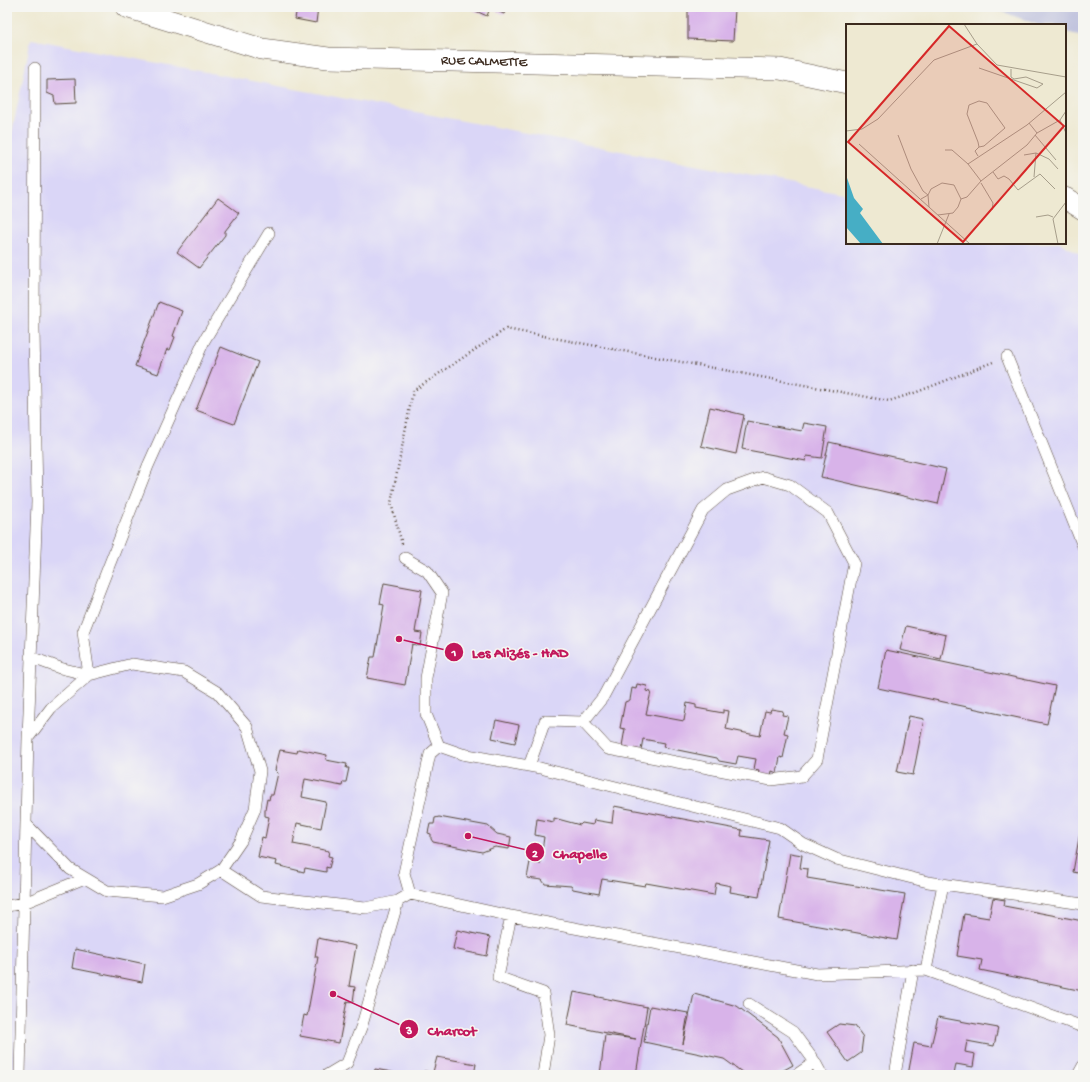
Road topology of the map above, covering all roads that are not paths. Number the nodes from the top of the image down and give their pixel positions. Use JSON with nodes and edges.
{"nodes":[{"id":1,"x":126,"y":7,"type":"edge"},
{"id":2,"x":35,"y":68,"type":"dead end"},
{"id":3,"x":846,"y":83,"type":"edge"},
{"id":4,"x":1066,"y":199,"type":"edge"},
{"id":5,"x":1083,"y":209,"type":"edge"},
{"id":6,"x":269,"y":233,"type":"dead end"},
{"id":7,"x":1007,"y":357,"type":"road end"},
{"id":8,"x":1083,"y":546,"type":"edge"},
{"id":9,"x":405,"y":558,"type":"road end"},
{"id":10,"x":30,"y":657,"type":"junction"},
{"id":11,"x":89,"y":675,"type":"junction"},
{"id":12,"x":583,"y":722,"type":"junction"},
{"id":13,"x":28,"y":738,"type":"junction"},
{"id":14,"x":439,"y":746,"type":"junction"},
{"id":15,"x":529,"y":766,"type":"junction"},
{"id":16,"x":26,"y":824,"type":"junction"},
{"id":17,"x":221,"y":870,"type":"junction"},
{"id":18,"x":85,"y":878,"type":"junction"},
{"id":19,"x":943,"y":884,"type":"junction"},
{"id":20,"x":410,"y":894,"type":"junction"},
{"id":21,"x":398,"y":901,"type":"junction"},
{"id":22,"x":24,"y":903,"type":"junction"},
{"id":23,"x":1083,"y":904,"type":"edge"},
{"id":24,"x":7,"y":906,"type":"edge"},
{"id":25,"x":511,"y":916,"type":"junction"},
{"id":26,"x":913,"y":970,"type":"junction"},
{"id":27,"x":926,"y":970,"type":"junction"},
{"id":28,"x":749,"y":1004,"type":"dead end"},
{"id":29,"x":1083,"y":1027,"type":"edge"},
{"id":30,"x":815,"y":1062,"type":"junction"},
{"id":31,"x":1083,"y":1066,"type":"edge"},
{"id":32,"x":20,"y":1075,"type":"edge"},
{"id":33,"x":328,"y":1075,"type":"edge"},
{"id":34,"x":544,"y":1075,"type":"edge"},
{"id":35,"x":796,"y":1075,"type":"edge"},
{"id":36,"x":822,"y":1075,"type":"edge"},
{"id":37,"x":895,"y":1075,"type":"edge"},
{"id":38,"x":1078,"y":1075,"type":"edge"}],
"edges":[{"from":1,"to":3,"type":"street","name":"RUE CALMETTE"},
{"from":2,"to":10,"type":"lane"},
{"from":4,"to":5,"type":"street"},
{"from":6,"to":11,"type":"lane"},
{"from":7,"to":8,"type":"lane"},
{"from":9,"to":14,"type":"lane"},
{"from":10,"to":11,"type":"lane"},
{"from":10,"to":13,"type":"lane"},
{"from":11,"to":13,"type":"lane"},
{"from":11,"to":17,"type":"lane"},
{"from":12,"to":12,"type":"lane"},
{"from":12,"to":15,"type":"lane"},
{"from":13,"to":16,"type":"lane"},
{"from":14,"to":15,"type":"lane"},
{"from":14,"to":20,"type":"lane"},
{"from":15,"to":19,"type":"lane"},
{"from":16,"to":18,"type":"lane"},
{"from":16,"to":22,"type":"lane"},
{"from":17,"to":18,"type":"lane"},
{"from":17,"to":21,"type":"lane"},
{"from":18,"to":22,"type":"lane"},
{"from":19,"to":23,"type":"lane"},
{"from":19,"to":27,"type":"lane"},
{"from":20,"to":21,"type":"lane"},
{"from":20,"to":25,"type":"lane"},
{"from":21,"to":33,"type":"lane"},
{"from":22,"to":24,"type":"lane"},
{"from":22,"to":32,"type":"lane"},
{"from":25,"to":26,"type":"lane"},
{"from":25,"to":34,"type":"lane"},
{"from":26,"to":27,"type":"lane"},
{"from":26,"to":37,"type":"lane"},
{"from":27,"to":29,"type":"lane"},
{"from":28,"to":30,"type":"lane"},
{"from":30,"to":35,"type":"lane"},
{"from":30,"to":36,"type":"lane"},
{"from":31,"to":38,"type":"lane"}]}
